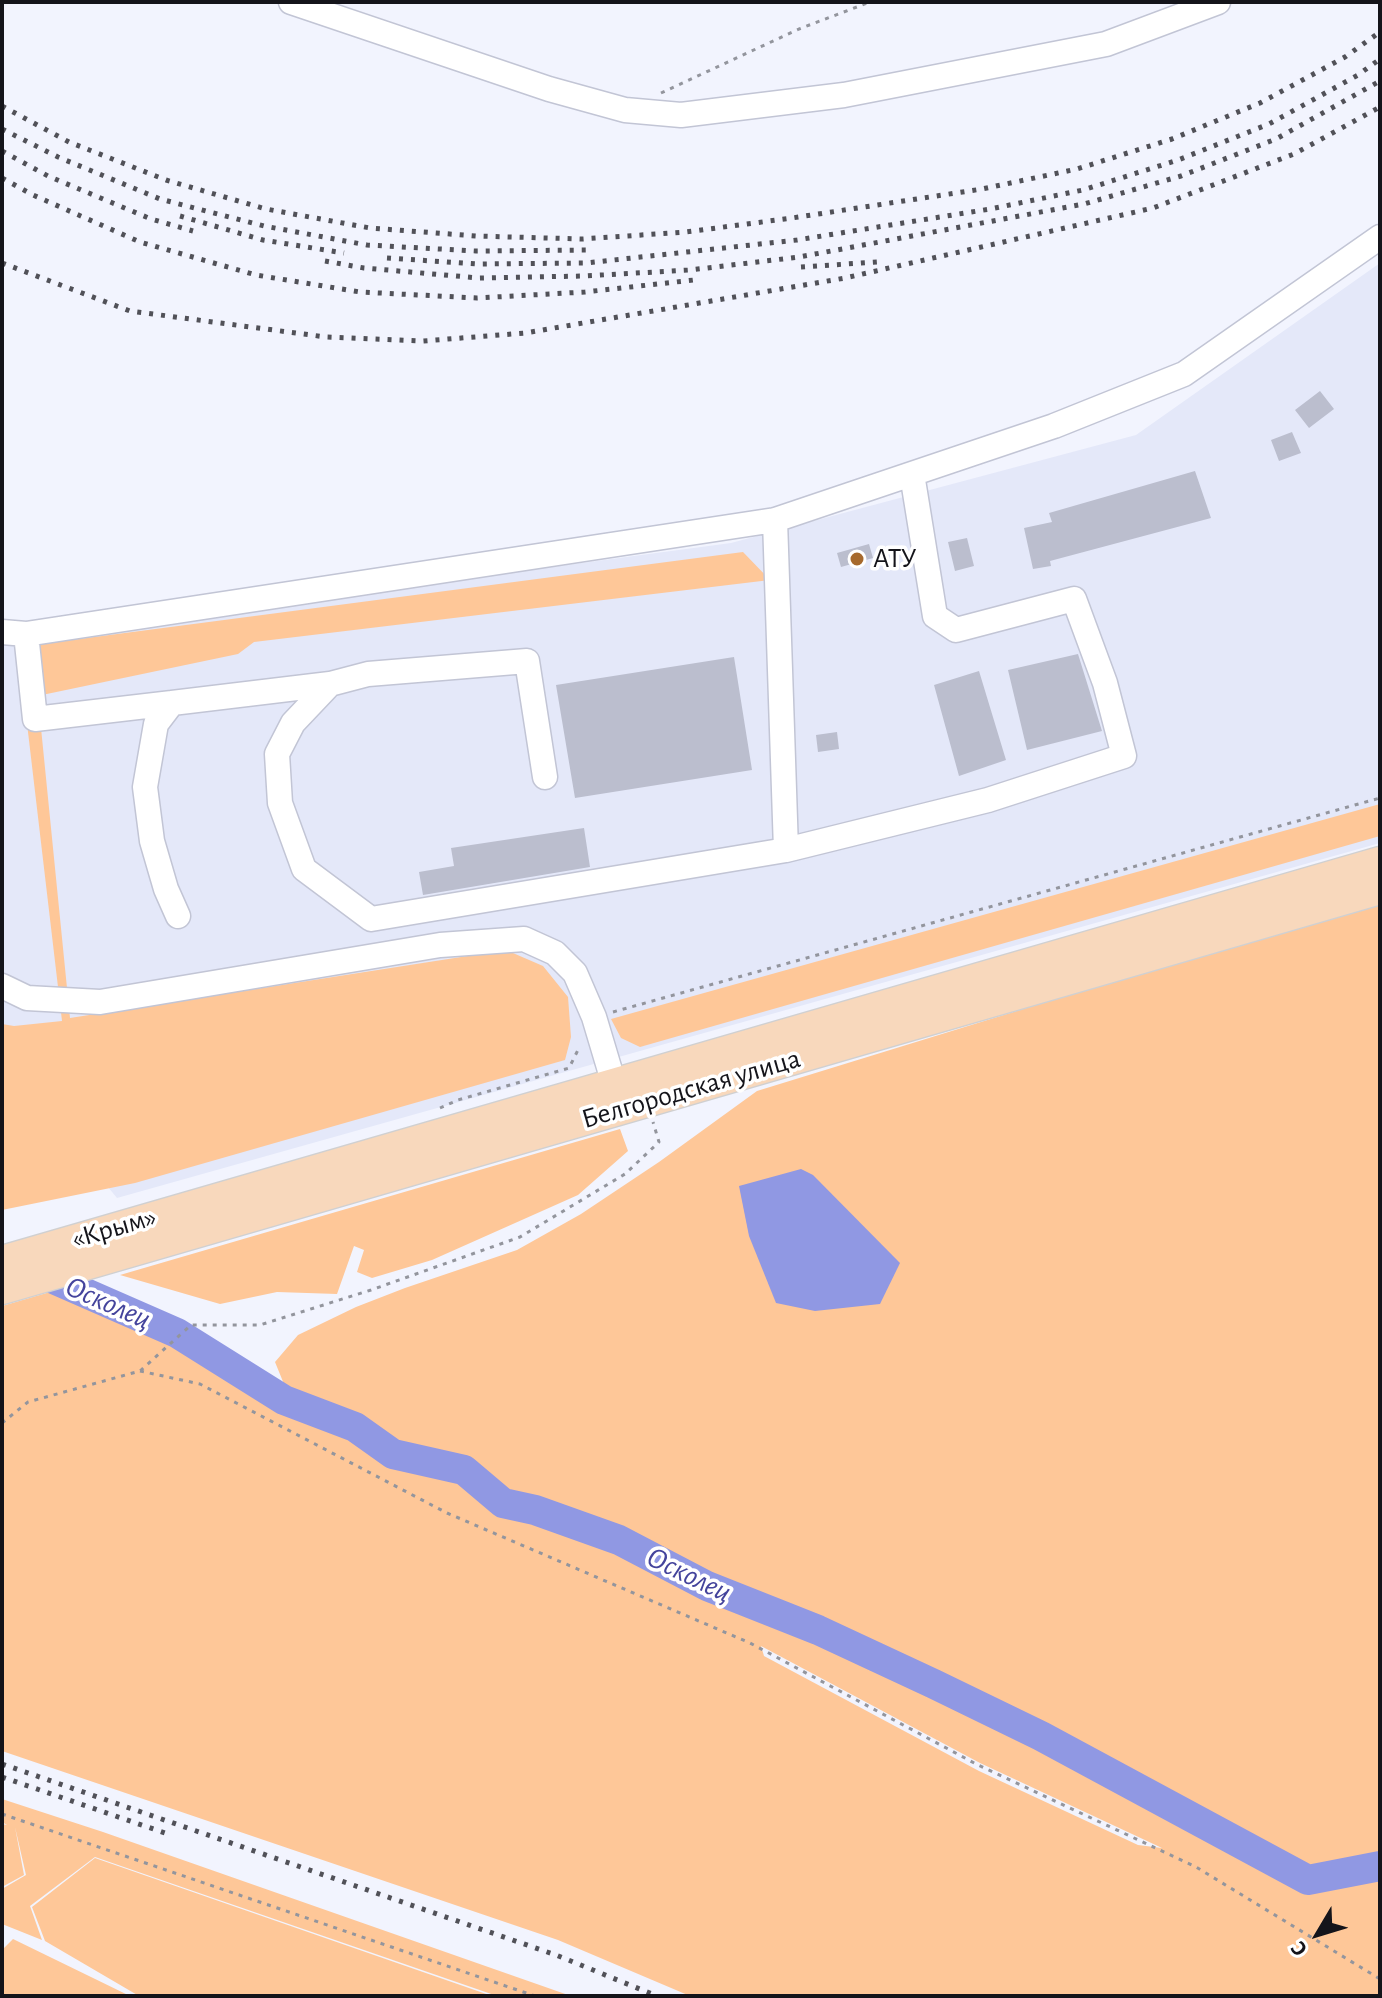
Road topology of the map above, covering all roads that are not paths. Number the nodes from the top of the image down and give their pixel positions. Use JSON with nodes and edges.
{"nodes":[{"id":1,"x":291,"y":2,"type":"edge"},
{"id":2,"x":1218,"y":2,"type":"edge"},
{"id":3,"x":1380,"y":237,"type":"edge"},
{"id":4,"x":912,"y":474,"type":"junction"},
{"id":5,"x":775,"y":520,"type":"junction"},
{"id":6,"x":14,"y":633,"type":"edge"},
{"id":7,"x":330,"y":684,"type":"junction"},
{"id":8,"x":172,"y":703,"type":"junction"},
{"id":9,"x":545,"y":777,"type":"dead end"},
{"id":10,"x":786,"y":850,"type":"junction"},
{"id":11,"x":1380,"y":862,"type":"edge"},
{"id":12,"x":1380,"y":889,"type":"edge"},
{"id":13,"x":178,"y":916,"type":"dead end"},
{"id":14,"x":2,"y":986,"type":"edge"},
{"id":15,"x":627,"y":1098,"type":"junction"},
{"id":16,"x":186,"y":1221,"type":"junction"},
{"id":17,"x":2,"y":1261,"type":"edge"},
{"id":18,"x":2,"y":1289,"type":"edge"}],
"edges":[{"from":1,"to":2,"type":"lane"},
{"from":3,"to":4,"type":"lane"},
{"from":4,"to":5,"type":"lane"},
{"from":4,"to":10,"type":"lane"},
{"from":5,"to":6,"type":"lane"},
{"from":5,"to":10,"type":"lane"},
{"from":6,"to":8,"type":"lane"},
{"from":7,"to":8,"type":"lane"},
{"from":7,"to":9,"type":"lane"},
{"from":7,"to":10,"type":"lane"},
{"from":8,"to":13,"type":"lane"},
{"from":11,"to":15,"type":"main road","name":"Белгородская улица"},
{"from":12,"to":15,"type":"main road","name":"Белгородская улица"},
{"from":14,"to":15,"type":"lane"},
{"from":15,"to":16,"type":"main road","name":"Белгородская улица"},
{"from":16,"to":17,"type":"main road","name":"«Крым»"},
{"from":16,"to":18,"type":"main road","name":"Белгородская улица"}]}
